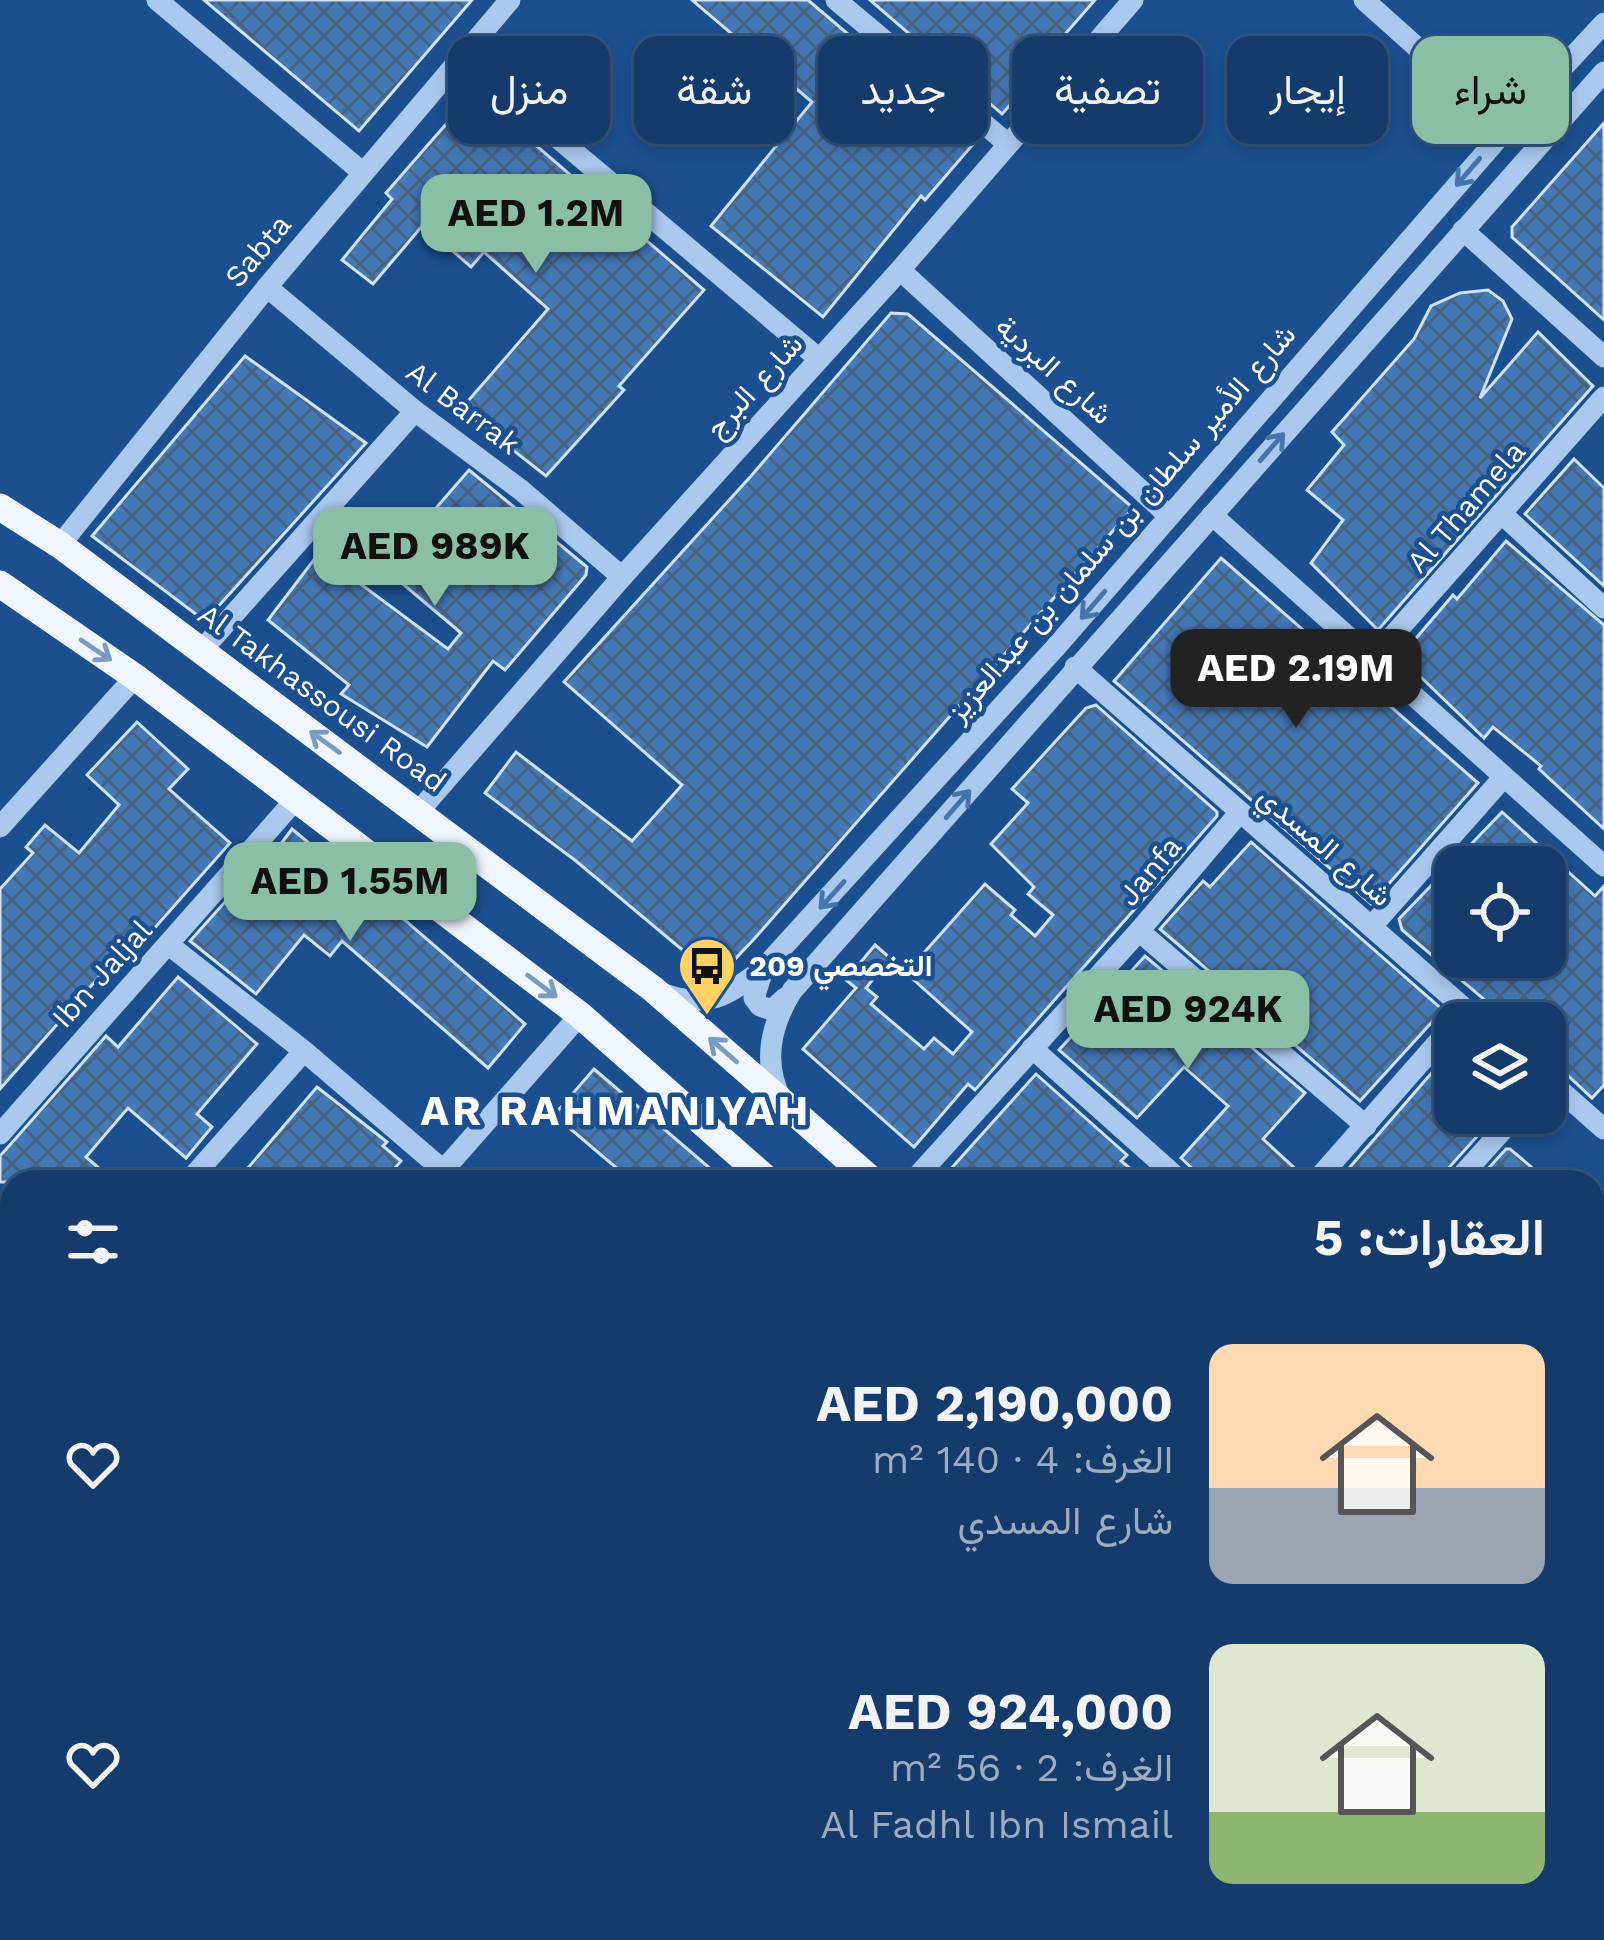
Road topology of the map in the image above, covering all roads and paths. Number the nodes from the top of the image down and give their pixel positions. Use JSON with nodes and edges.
{"nodes":[{"id":1,"x":157,"y":0,"type":"edge"},
{"id":2,"x":510,"y":0,"type":"edge"},
{"id":3,"x":836,"y":0,"type":"edge"},
{"id":4,"x":1133,"y":0,"type":"edge"},
{"id":5,"x":1364,"y":0,"type":"edge"},
{"id":6,"x":1604,"y":23,"type":"edge"},
{"id":7,"x":480,"y":36,"type":"edge"},
{"id":8,"x":1412,"y":43,"type":"edge"},
{"id":9,"x":1569,"y":61,"type":"edge"},
{"id":10,"x":1604,"y":72,"type":"edge"},
{"id":11,"x":448,"y":73,"type":"edge"},
{"id":12,"x":565,"y":144,"type":"edge"},
{"id":13,"x":1008,"y":144,"type":"junction"},
{"id":14,"x":1493,"y":144,"type":"edge"},
{"id":15,"x":362,"y":172,"type":"junction"},
{"id":16,"x":1463,"y":230,"type":"junction"},
{"id":17,"x":900,"y":270,"type":"junction"},
{"id":18,"x":267,"y":286,"type":"junction"},
{"id":19,"x":1604,"y":357,"type":"edge"},
{"id":20,"x":818,"y":358,"type":"junction"},
{"id":21,"x":1604,"y":397,"type":"edge"},
{"id":22,"x":415,"y":411,"type":"junction"},
{"id":23,"x":0,"y":507,"type":"edge"},
{"id":24,"x":1501,"y":513,"type":"junction"},
{"id":25,"x":1168,"y":515,"type":"junction"},
{"id":26,"x":1212,"y":515,"type":"junction"},
{"id":27,"x":60,"y":545,"type":"junction"},
{"id":28,"x":622,"y":577,"type":"junction"},
{"id":29,"x":0,"y":584,"type":"edge"},
{"id":30,"x":1604,"y":608,"type":"edge"},
{"id":31,"x":202,"y":651,"type":"junction"},
{"id":32,"x":1374,"y":657,"type":"junction"},
{"id":33,"x":1076,"y":668,"type":"junction"},
{"id":34,"x":135,"y":676,"type":"junction"},
{"id":35,"x":1503,"y":778,"type":"junction"},
{"id":36,"x":296,"y":800,"type":"junction"},
{"id":37,"x":419,"y":811,"type":"junction"},
{"id":38,"x":1240,"y":812,"type":"junction"},
{"id":39,"x":0,"y":827,"type":"edge"},
{"id":40,"x":1604,"y":866,"type":"edge"},
{"id":41,"x":1372,"y":926,"type":"junction"},
{"id":42,"x":1138,"y":931,"type":"junction"},
{"id":43,"x":169,"y":945,"type":"junction"},
{"id":44,"x":764,"y":969,"type":"junction"},
{"id":45,"x":652,"y":989,"type":"junction"},
{"id":46,"x":792,"y":992,"type":"junction"},
{"id":47,"x":1446,"y":1002,"type":"edge"},
{"id":48,"x":580,"y":1016,"type":"junction"},
{"id":49,"x":1032,"y":1048,"type":"junction"},
{"id":50,"x":304,"y":1051,"type":"junction"},
{"id":51,"x":1434,"y":1052,"type":"edge"},
{"id":52,"x":1566,"y":1094,"type":"edge"},
{"id":53,"x":783,"y":1102,"type":"junction"},
{"id":54,"x":1600,"y":1117,"type":"edge"},
{"id":55,"x":1366,"y":1126,"type":"junction"},
{"id":56,"x":0,"y":1134,"type":"edge"},
{"id":57,"x":1499,"y":1134,"type":"edge"},
{"id":58,"x":199,"y":1170,"type":"edge"},
{"id":59,"x":435,"y":1170,"type":"edge"},
{"id":60,"x":451,"y":1170,"type":"edge"},
{"id":61,"x":756,"y":1170,"type":"edge"},
{"id":62,"x":860,"y":1170,"type":"edge"},
{"id":63,"x":923,"y":1170,"type":"edge"},
{"id":64,"x":1169,"y":1170,"type":"edge"},
{"id":65,"x":1326,"y":1170,"type":"edge"},
{"id":66,"x":1467,"y":1170,"type":"edge"}],
"edges":[{"from":1,"to":15,"type":"street"},
{"from":2,"to":7,"type":"street","name":"Sabta"},
{"from":3,"to":13,"type":"street"},
{"from":4,"to":13,"type":"street","name":"شارع البرج"},
{"from":5,"to":8,"type":"street"},
{"from":6,"to":9,"type":"street","name":"شارع الأمير سلطان بن سلمان بن عبدالعزيز"},
{"from":10,"to":16,"type":"street","name":"شارع الأمير سلطان بن سلمان بن عبدالعزيز"},
{"from":11,"to":15,"type":"street","name":"Sabta"},
{"from":12,"to":20,"type":"street"},
{"from":13,"to":17,"type":"street","name":"شارع البرج"},
{"from":14,"to":25,"type":"street","name":"شارع الأمير سلطان بن سلمان بن عبدالعزيز","one_way":true},
{"from":15,"to":18,"type":"street","name":"Sabta"},
{"from":16,"to":19,"type":"street"},
{"from":26,"to":16,"type":"street","name":"شارع الأمير سلطان بن سلمان بن عبدالعزيز","one_way":true},
{"from":17,"to":20,"type":"street","name":"شارع البرج"},
{"from":17,"to":25,"type":"street","name":"شارع البردية"},
{"from":18,"to":22,"type":"street","name":"Al Barrak"},
{"from":18,"to":27,"type":"street","name":"Sabta"},
{"from":20,"to":28,"type":"street","name":"شارع البرج"},
{"from":21,"to":24,"type":"street","name":"Al Thamela"},
{"from":22,"to":28,"type":"street","name":"Al Barrak"},
{"from":22,"to":31,"type":"street"},
{"from":23,"to":27,"type":"main road","name":"Al Takhassousi Road"},
{"from":24,"to":30,"type":"street"},
{"from":24,"to":32,"type":"street","name":"Al Thamela"},
{"from":25,"to":44,"type":"street","name":"شارع الأمير سلطان بن سلمان بن عبدالعزيز","one_way":true},
{"from":26,"to":32,"type":"street"},
{"from":26,"to":33,"type":"street","name":"شارع الأمير سلطان بن سلمان بن عبدالعزيز"},
{"from":27,"to":31,"type":"main road","name":"Al Takhassousi Road"},
{"from":28,"to":37,"type":"street","name":"شارع البرج"},
{"from":29,"to":34,"type":"main road","one_way":true},
{"from":37,"to":31,"type":"main road","name":"Al Takhassousi Road","one_way":true},
{"from":32,"to":35,"type":"street"},
{"from":33,"to":38,"type":"street","name":"شارع المسدي"},
{"from":46,"to":33,"type":"street","name":"شارع الأمير سلطان بن سلمان بن عبدالعزيز","one_way":true},
{"from":34,"to":36,"type":"main road"},
{"from":34,"to":39,"type":"street"},
{"from":35,"to":40,"type":"street"},
{"from":35,"to":41,"type":"street"},
{"from":36,"to":43,"type":"street","name":"Ibn Jaljal"},
{"from":36,"to":48,"type":"main road","one_way":true},
{"from":37,"to":45,"type":"main road","name":"Al Takhassousi Road"},
{"from":38,"to":41,"type":"street","name":"شارع المسدي"},
{"from":38,"to":42,"type":"street","name":"Janfa"},
{"from":41,"to":47,"type":"street","name":"شارع المسدي"},
{"from":42,"to":49,"type":"street","name":"Janfa"},
{"from":42,"to":55,"type":"street"},
{"from":43,"to":50,"type":"street"},
{"from":43,"to":56,"type":"street","name":"Ibn Jaljal"},
{"from":44,"to":45,"type":"street","name":"شارع الأمير سلطان بن سلمان بن عبدالعزيز"},
{"from":44,"to":46,"type":"street"},
{"from":53,"to":45,"type":"main road","name":"Al Takhassousi Road","one_way":true},
{"from":46,"to":53,"type":"street","name":"شارع الأمير سلطان بن سلمان بن عبدالعزيز"},
{"from":48,"to":60,"type":"street"},
{"from":48,"to":61,"type":"main road"},
{"from":49,"to":63,"type":"street","name":"Janfa"},
{"from":49,"to":64,"type":"street"},
{"from":50,"to":58,"type":"street"},
{"from":50,"to":59,"type":"street"},
{"from":51,"to":55,"type":"street"},
{"from":52,"to":54,"type":"street"},
{"from":53,"to":62,"type":"main road","name":"Al Takhassousi Road"},
{"from":55,"to":65,"type":"street"},
{"from":57,"to":66,"type":"street"}]}
